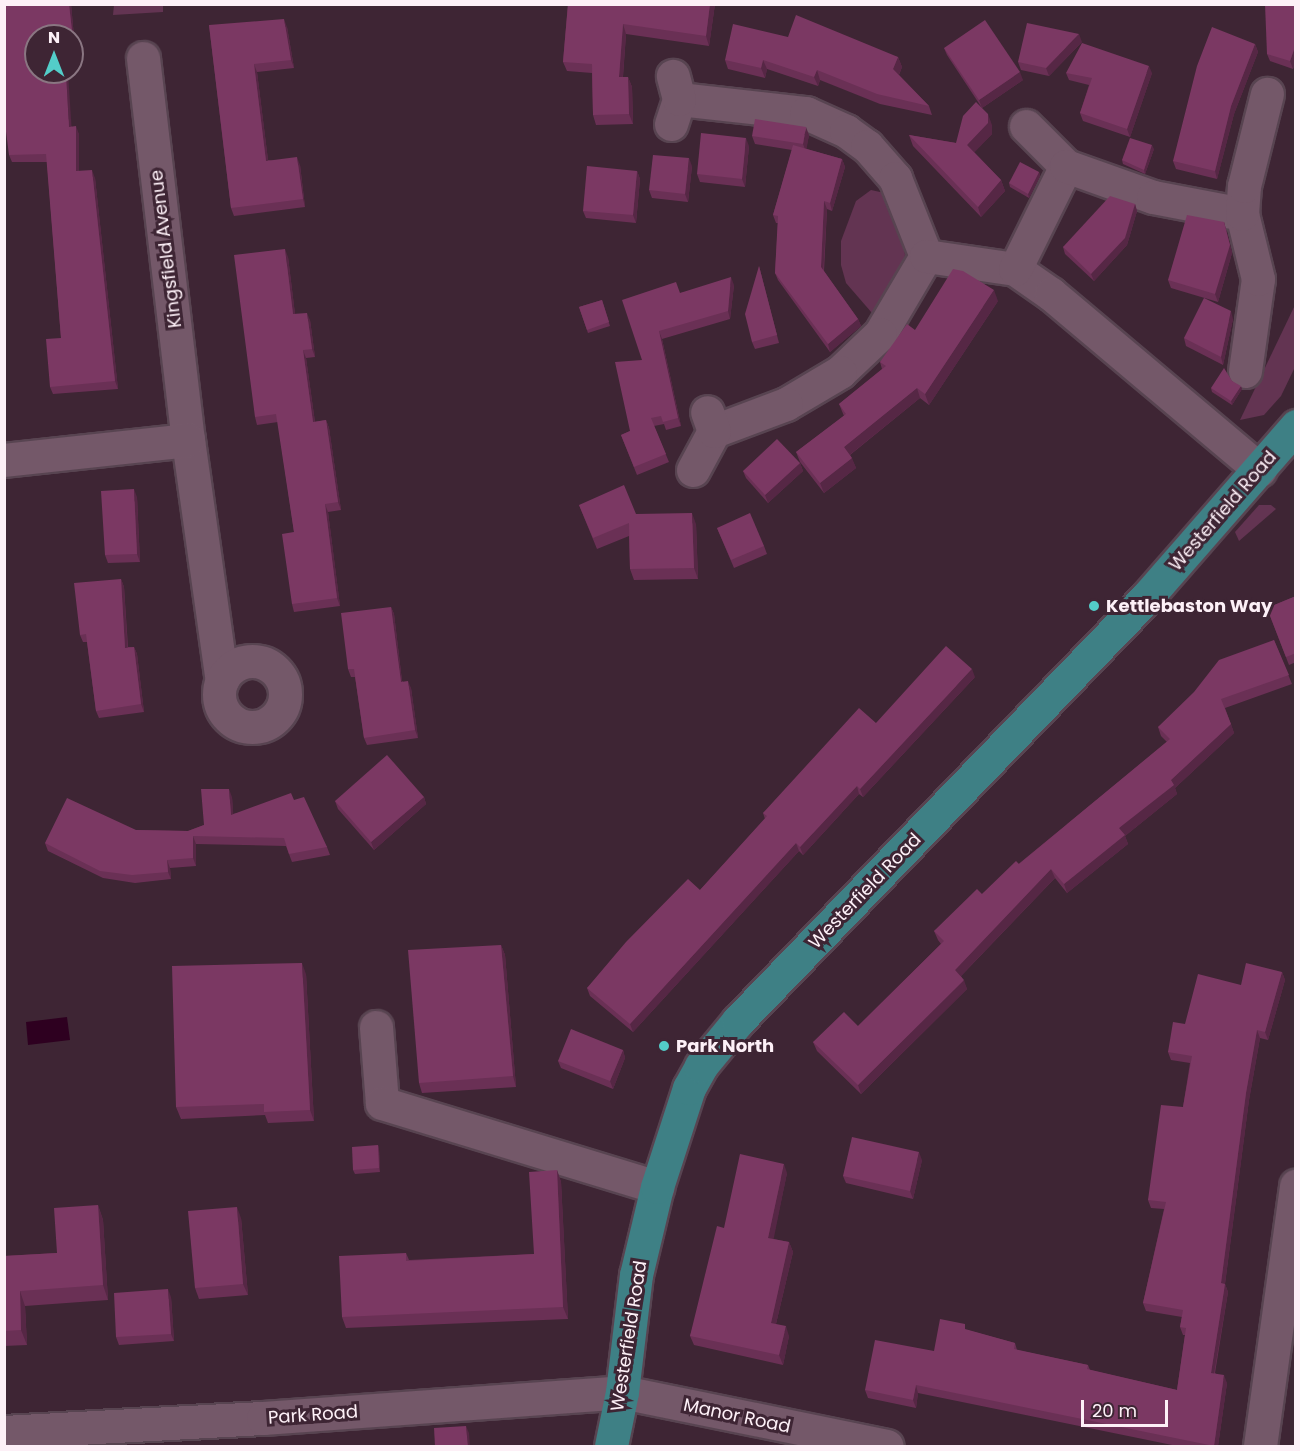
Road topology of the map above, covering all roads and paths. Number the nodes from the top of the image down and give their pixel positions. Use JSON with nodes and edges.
{"nodes":[{"id":1,"x":143,"y":58,"type":"dead end"},
{"id":2,"x":1267,"y":94,"type":"dead end"},
{"id":3,"x":674,"y":100,"type":"dead end"},
{"id":4,"x":1026,"y":126,"type":"dead end"},
{"id":5,"x":1066,"y":166,"type":"junction"},
{"id":6,"x":1242,"y":214,"type":"junction"},
{"id":7,"x":926,"y":256,"type":"junction"},
{"id":8,"x":1015,"y":269,"type":"junction"},
{"id":9,"x":1245,"y":371,"type":"dead end"},
{"id":10,"x":1296,"y":426,"type":"edge"},
{"id":11,"x":188,"y":440,"type":"junction"},
{"id":12,"x":4,"y":460,"type":"edge"},
{"id":13,"x":693,"y":470,"type":"dead end"},
{"id":14,"x":1260,"y":470,"type":"junction"},
{"id":15,"x":222,"y":681,"type":"dead end"},
{"id":16,"x":376,"y":1027,"type":"dead end"},
{"id":17,"x":1296,"y":1185,"type":"edge"},
{"id":18,"x":657,"y":1187,"type":"junction"},
{"id":19,"x":622,"y":1392,"type":"junction"},
{"id":20,"x":4,"y":1432,"type":"edge"},
{"id":21,"x":611,"y":1446,"type":"edge"},
{"id":22,"x":886,"y":1446,"type":"edge"},
{"id":23,"x":1260,"y":1446,"type":"edge"}],
"edges":[{"from":1,"to":11,"type":"street","name":"Kingsfield Avenue"},
{"from":2,"to":6,"type":"street"},
{"from":3,"to":7,"type":"street"},
{"from":4,"to":5,"type":"street"},
{"from":5,"to":6,"type":"street"},
{"from":5,"to":8,"type":"street"},
{"from":6,"to":9,"type":"street"},
{"from":7,"to":8,"type":"street"},
{"from":7,"to":13,"type":"street"},
{"from":8,"to":14,"type":"street"},
{"from":10,"to":14,"type":"main road","name":"Westerfield Road"},
{"from":11,"to":12,"type":"street"},
{"from":11,"to":15,"type":"street","name":"Kingsfield Avenue"},
{"from":14,"to":18,"type":"main road","name":"Westerfield Road"},
{"from":16,"to":18,"type":"street"},
{"from":17,"to":23,"type":"street"},
{"from":18,"to":19,"type":"main road","name":"Westerfield Road"},
{"from":19,"to":20,"type":"street","name":"Park Road"},
{"from":19,"to":21,"type":"main road","name":"Westerfield Road"},
{"from":19,"to":22,"type":"street","name":"Manor Road"}]}
